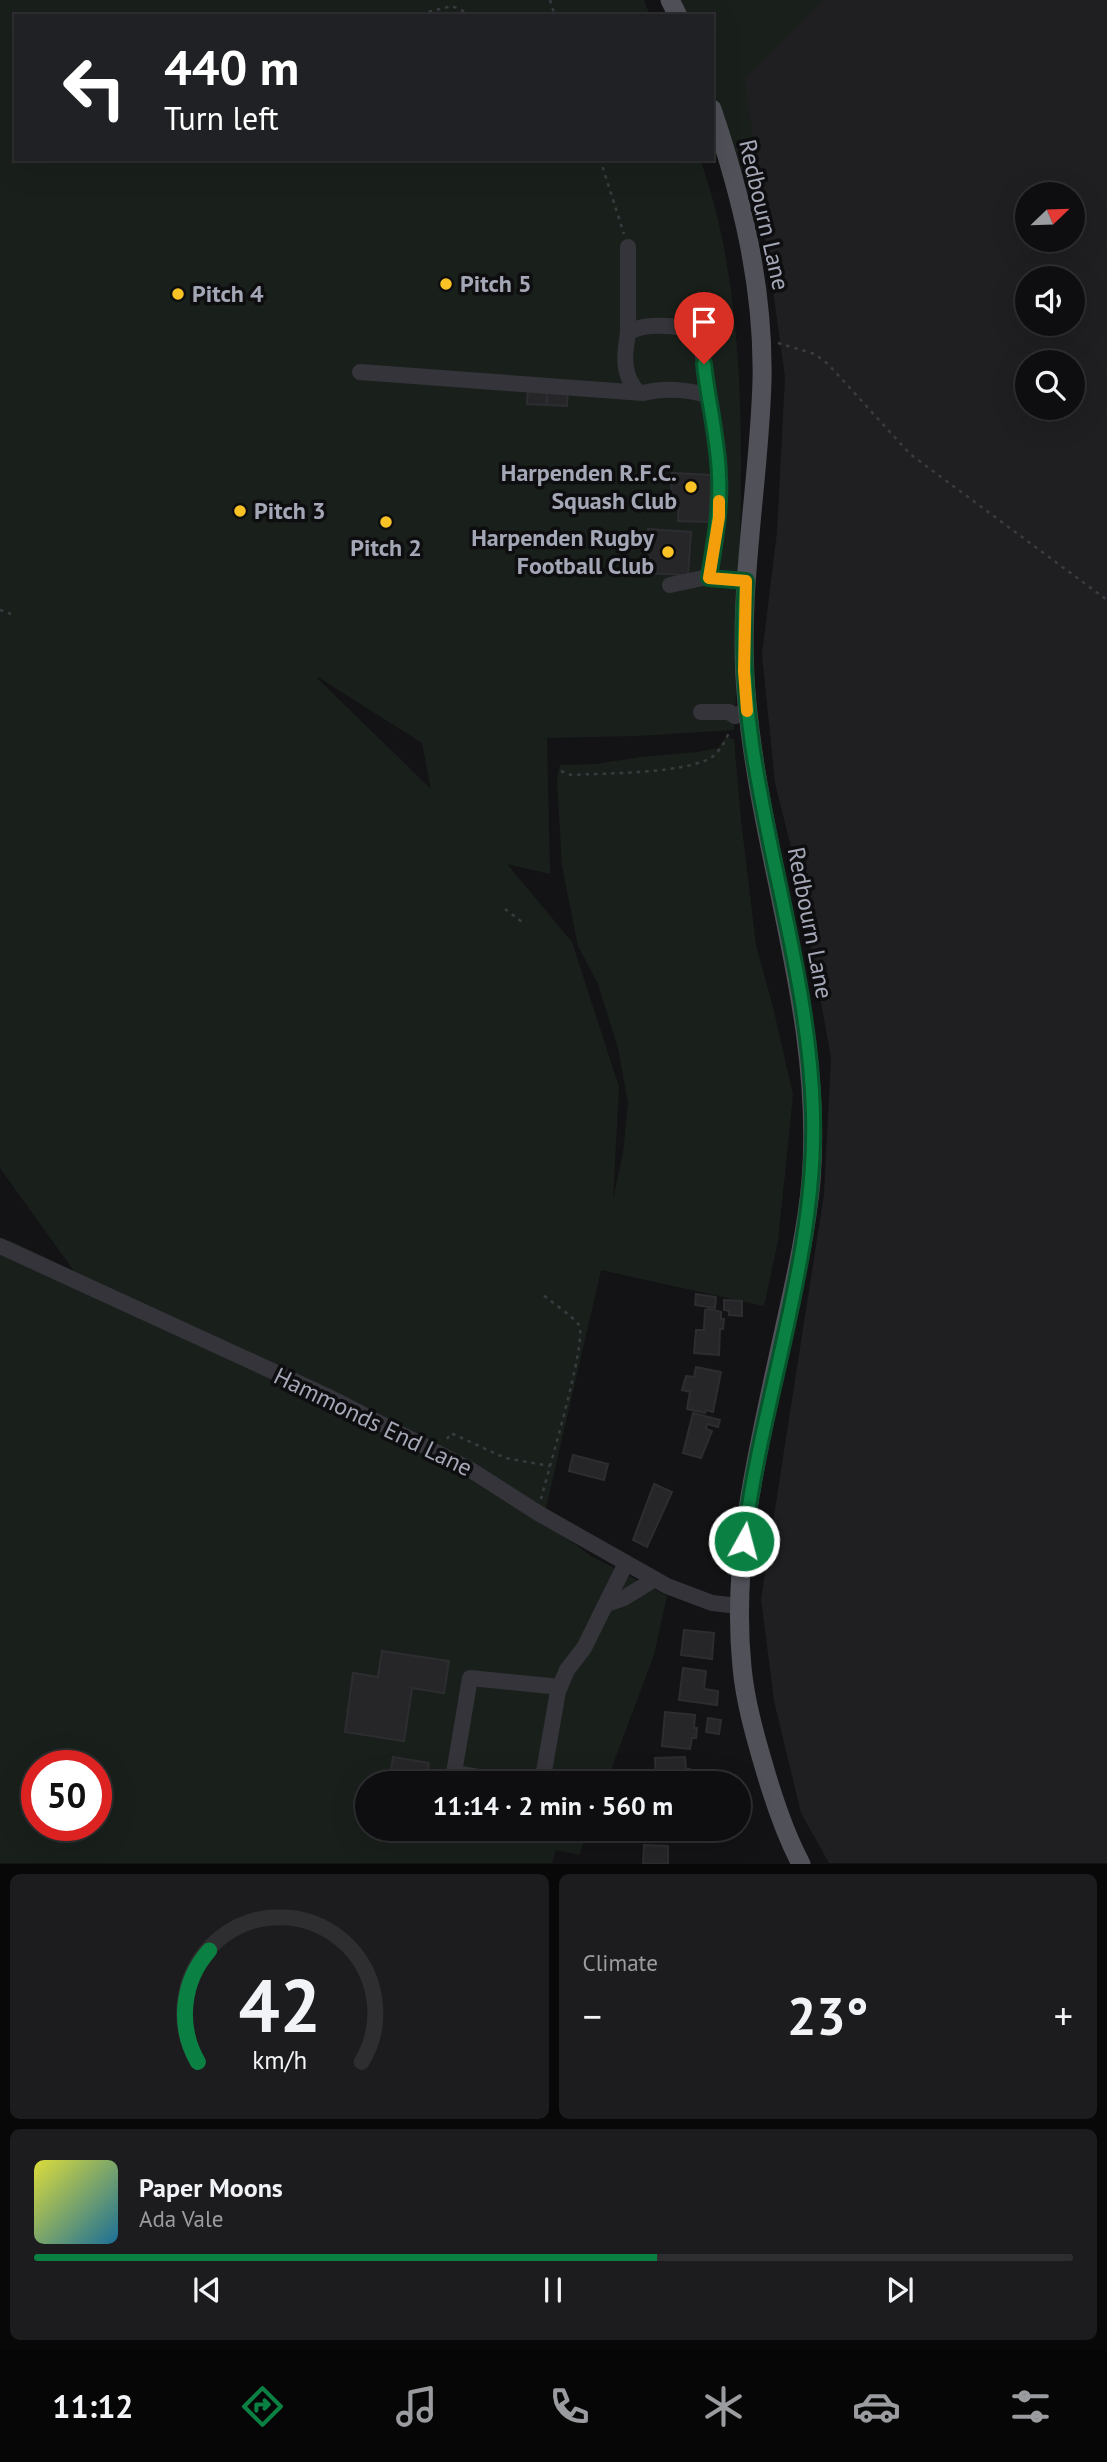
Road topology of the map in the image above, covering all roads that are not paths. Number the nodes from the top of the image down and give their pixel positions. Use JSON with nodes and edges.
{"nodes":[{"id":1,"x":714,"y":116,"type":"edge"},
{"id":2,"x":628,"y":247,"type":"road end"},
{"id":3,"x":628,"y":333,"type":"junction"},
{"id":4,"x":359,"y":372,"type":"dead end"},
{"id":5,"x":638,"y":392,"type":"junction"},
{"id":6,"x":708,"y":395,"type":"junction"},
{"id":7,"x":709,"y":578,"type":"junction"},
{"id":8,"x":746,"y":581,"type":"junction"},
{"id":9,"x":670,"y":584,"type":"dead end"},
{"id":10,"x":701,"y":712,"type":"dead end"},
{"id":11,"x":738,"y":719,"type":"junction"},
{"id":12,"x":0,"y":1246,"type":"edge"},
{"id":13,"x":626,"y":1563,"type":"junction"},
{"id":14,"x":655,"y":1579,"type":"junction"},
{"id":15,"x":607,"y":1604,"type":"junction"},
{"id":16,"x":739,"y":1606,"type":"junction"},
{"id":17,"x":560,"y":1688,"type":"junction"},
{"id":18,"x":454,"y":1771,"type":"edge"},
{"id":19,"x":544,"y":1771,"type":"edge"},
{"id":20,"x":801,"y":1864,"type":"edge"}],
"edges":[{"from":1,"to":8,"type":"main road","name":"Redbourn Lane"},
{"from":2,"to":3,"type":"street"},
{"from":3,"to":5,"type":"street"},
{"from":3,"to":6,"type":"street"},
{"from":4,"to":5,"type":"street"},
{"from":5,"to":6,"type":"street"},
{"from":6,"to":7,"type":"street"},
{"from":7,"to":8,"type":"street"},
{"from":7,"to":9,"type":"street"},
{"from":8,"to":11,"type":"main road","name":"Redbourn Lane"},
{"from":10,"to":11,"type":"street"},
{"from":11,"to":16,"type":"main road","name":"Redbourn Lane"},
{"from":12,"to":13,"type":"street","name":"Hammonds End Lane"},
{"from":13,"to":14,"type":"street","name":"Hammonds End Lane"},
{"from":13,"to":15,"type":"street"},
{"from":14,"to":15,"type":"street"},
{"from":14,"to":16,"type":"street","name":"Hammonds End Lane"},
{"from":15,"to":17,"type":"street"},
{"from":16,"to":20,"type":"main road","name":"Redbourn Lane"},
{"from":17,"to":18,"type":"street"},
{"from":17,"to":19,"type":"street"}]}
